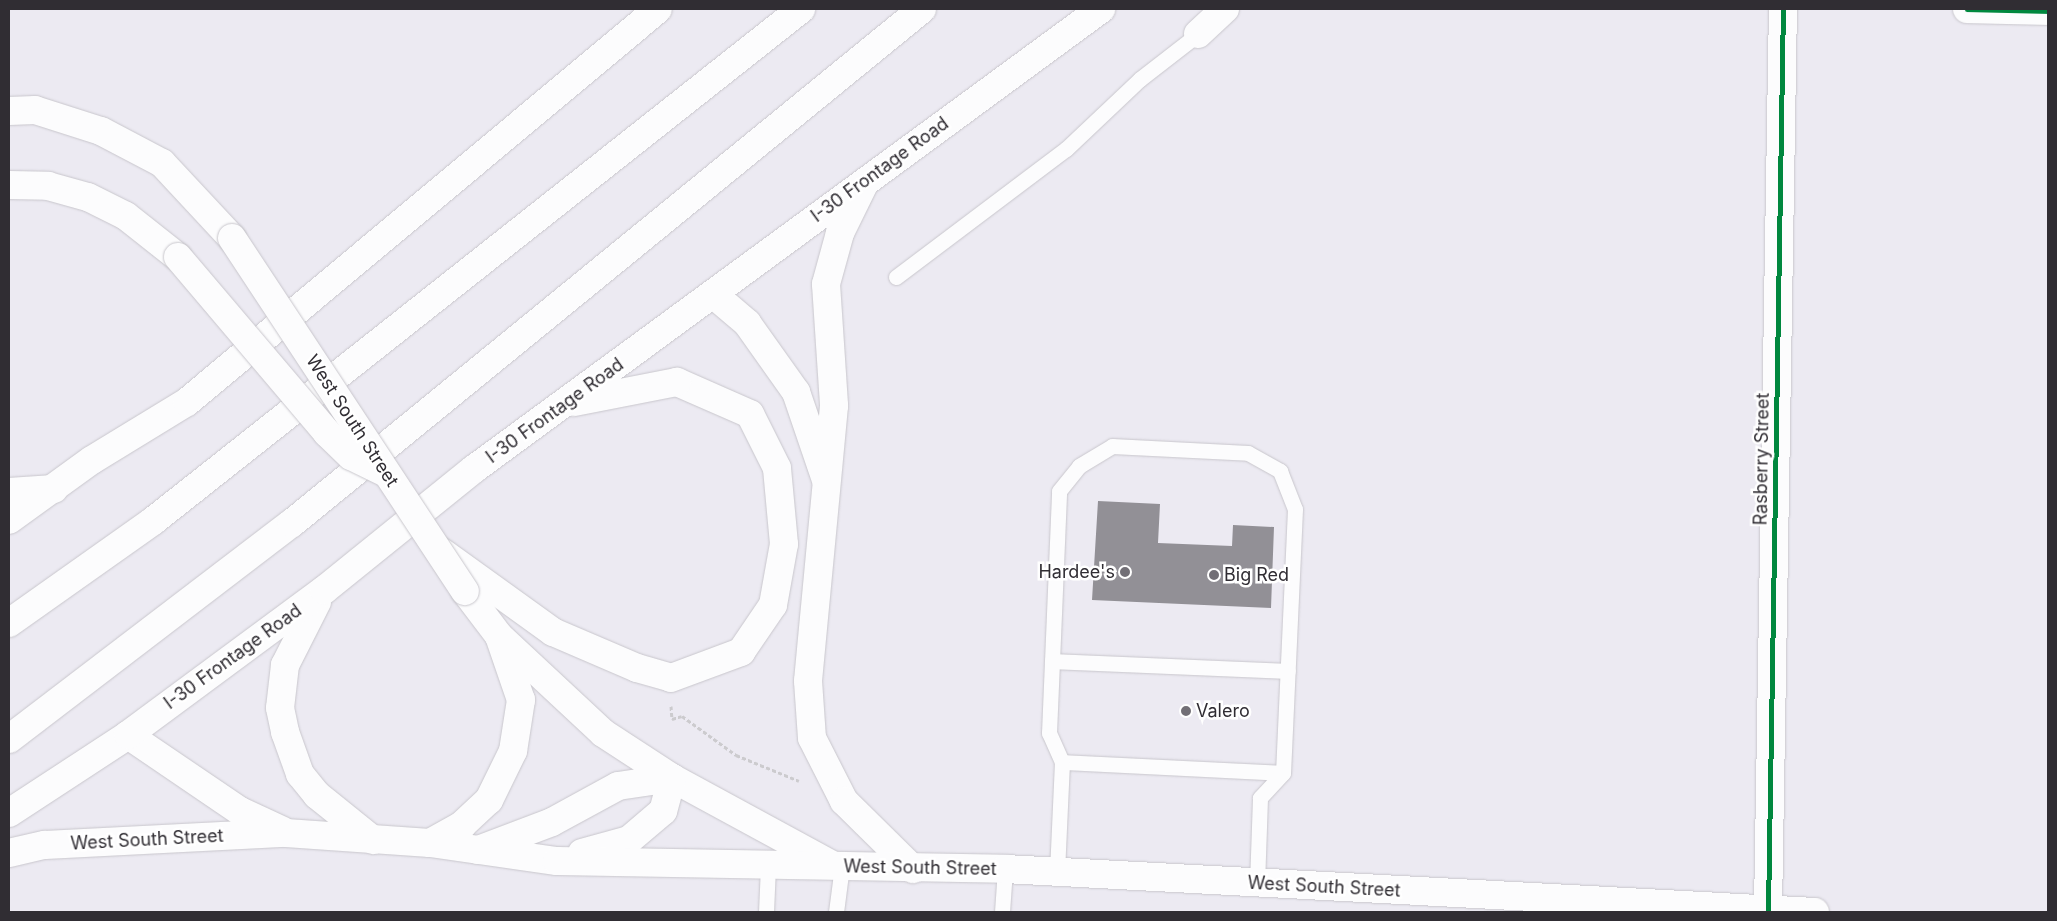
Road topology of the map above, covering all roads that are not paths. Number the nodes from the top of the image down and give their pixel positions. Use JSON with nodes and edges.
{"nodes":[{"id":1,"x":658,"y":9,"type":"edge"},
{"id":2,"x":801,"y":9,"type":"edge"},
{"id":3,"x":922,"y":9,"type":"edge"},
{"id":4,"x":1101,"y":9,"type":"edge"},
{"id":5,"x":1225,"y":9,"type":"edge"},
{"id":6,"x":1783,"y":9,"type":"edge"},
{"id":7,"x":1967,"y":9,"type":"edge"},
{"id":8,"x":2048,"y":11,"type":"edge"},
{"id":9,"x":1198,"y":34,"type":"joint"},
{"id":10,"x":9,"y":102,"type":"edge"},
{"id":11,"x":22,"y":111,"type":"edge"},
{"id":12,"x":866,"y":180,"type":"junction"},
{"id":13,"x":9,"y":185,"type":"edge"},
{"id":14,"x":896,"y":278,"type":"dead end"},
{"id":15,"x":713,"y":294,"type":"junction"},
{"id":16,"x":567,"y":403,"type":"junction"},
{"id":17,"x":386,"y":473,"type":"junction"},
{"id":18,"x":828,"y":484,"type":"junction"},
{"id":19,"x":56,"y":489,"type":"junction"},
{"id":20,"x":9,"y":492,"type":"edge"},
{"id":21,"x":9,"y":520,"type":"edge"},
{"id":22,"x":433,"y":545,"type":"junction"},
{"id":23,"x":324,"y":590,"type":"junction"},
{"id":24,"x":9,"y":623,"type":"edge"},
{"id":25,"x":499,"y":636,"type":"junction"},
{"id":26,"x":1052,"y":661,"type":"junction"},
{"id":27,"x":1288,"y":671,"type":"junction"},
{"id":28,"x":128,"y":735,"type":"junction"},
{"id":29,"x":9,"y":739,"type":"edge"},
{"id":30,"x":1062,"y":762,"type":"junction"},
{"id":31,"x":1283,"y":773,"type":"junction"},
{"id":32,"x":672,"y":778,"type":"junction"},
{"id":33,"x":9,"y":812,"type":"edge"},
{"id":34,"x":286,"y":833,"type":"junction"},
{"id":35,"x":372,"y":840,"type":"junction"},
{"id":36,"x":430,"y":843,"type":"junction"},
{"id":37,"x":474,"y":852,"type":"junction"},
{"id":38,"x":9,"y":853,"type":"edge"},
{"id":39,"x":557,"y":861,"type":"junction"},
{"id":40,"x":838,"y":866,"type":"junction"},
{"id":41,"x":768,"y":867,"type":"junction"},
{"id":42,"x":913,"y":869,"type":"junction"},
{"id":43,"x":1005,"y":869,"type":"junction"},
{"id":44,"x":1057,"y":872,"type":"junction"},
{"id":45,"x":1257,"y":883,"type":"junction"},
{"id":46,"x":1620,"y":908,"type":"edge"},
{"id":47,"x":1768,"y":910,"type":"junction"},
{"id":48,"x":766,"y":912,"type":"edge"},
{"id":49,"x":836,"y":912,"type":"edge"},
{"id":50,"x":1002,"y":912,"type":"edge"},
{"id":51,"x":1815,"y":912,"type":"edge"}],
"edges":[{"from":1,"to":19,"type":"main road"},
{"from":2,"to":24,"type":"main road"},
{"from":3,"to":29,"type":"main road"},
{"from":4,"to":12,"type":"main road","name":"I-30 Frontage Road"},
{"from":5,"to":9,"type":"main road"},
{"from":6,"to":47,"type":"main road","name":"Rasberry Street"},
{"from":7,"to":8,"type":"main road"},
{"from":9,"to":14,"type":"lane"},
{"from":10,"to":11,"type":"main road","name":"West South Street"},
{"from":11,"to":17,"type":"main road","name":"West South Street","bridge":true},
{"from":12,"to":15,"type":"main road","name":"I-30 Frontage Road"},
{"from":12,"to":18,"type":"main road"},
{"from":13,"to":17,"type":"main road","bridge":true},
{"from":15,"to":16,"type":"main road","name":"I-30 Frontage Road"},
{"from":15,"to":18,"type":"main road"},
{"from":16,"to":22,"type":"main road"},
{"from":16,"to":23,"type":"main road","name":"I-30 Frontage Road"},
{"from":17,"to":22,"type":"main road","name":"West South Street","bridge":true},
{"from":18,"to":42,"type":"main road"},
{"from":19,"to":20,"type":"main road"},
{"from":19,"to":21,"type":"main road"},
{"from":22,"to":25,"type":"main road","name":"West South Street","bridge":true},
{"from":23,"to":28,"type":"main road","name":"I-30 Frontage Road"},
{"from":23,"to":35,"type":"main road"},
{"from":25,"to":32,"type":"main road","name":"West South Street"},
{"from":25,"to":36,"type":"main road"},
{"from":26,"to":27,"type":"lane"},
{"from":26,"to":27,"type":"lane"},
{"from":26,"to":30,"type":"lane"},
{"from":27,"to":31,"type":"lane"},
{"from":28,"to":33,"type":"main road","name":"I-30 Frontage Road"},
{"from":28,"to":34,"type":"main road","name":"West South Street"},
{"from":30,"to":31,"type":"lane"},
{"from":30,"to":44,"type":"lane"},
{"from":31,"to":45,"type":"lane"},
{"from":32,"to":37,"type":"main road"},
{"from":32,"to":39,"type":"main road"},
{"from":32,"to":40,"type":"main road","name":"West South Street"},
{"from":34,"to":35,"type":"main road","name":"West South Street"},
{"from":34,"to":38,"type":"main road","name":"West South Street"},
{"from":35,"to":36,"type":"main road","name":"West South Street"},
{"from":36,"to":37,"type":"main road","name":"West South Street"},
{"from":37,"to":39,"type":"main road","name":"West South Street"},
{"from":39,"to":41,"type":"main road","name":"West South Street"},
{"from":40,"to":41,"type":"main road","name":"West South Street"},
{"from":40,"to":42,"type":"main road","name":"West South Street"},
{"from":40,"to":49,"type":"lane"},
{"from":41,"to":48,"type":"lane"},
{"from":42,"to":43,"type":"main road","name":"West South Street"},
{"from":43,"to":44,"type":"main road","name":"West South Street"},
{"from":43,"to":50,"type":"lane"},
{"from":44,"to":45,"type":"main road","name":"West South Street"},
{"from":45,"to":46,"type":"main road","name":"West South Street"},
{"from":46,"to":47,"type":"main road","name":"West South Street"},
{"from":47,"to":51,"type":"main road","name":"West South Street"}]}
